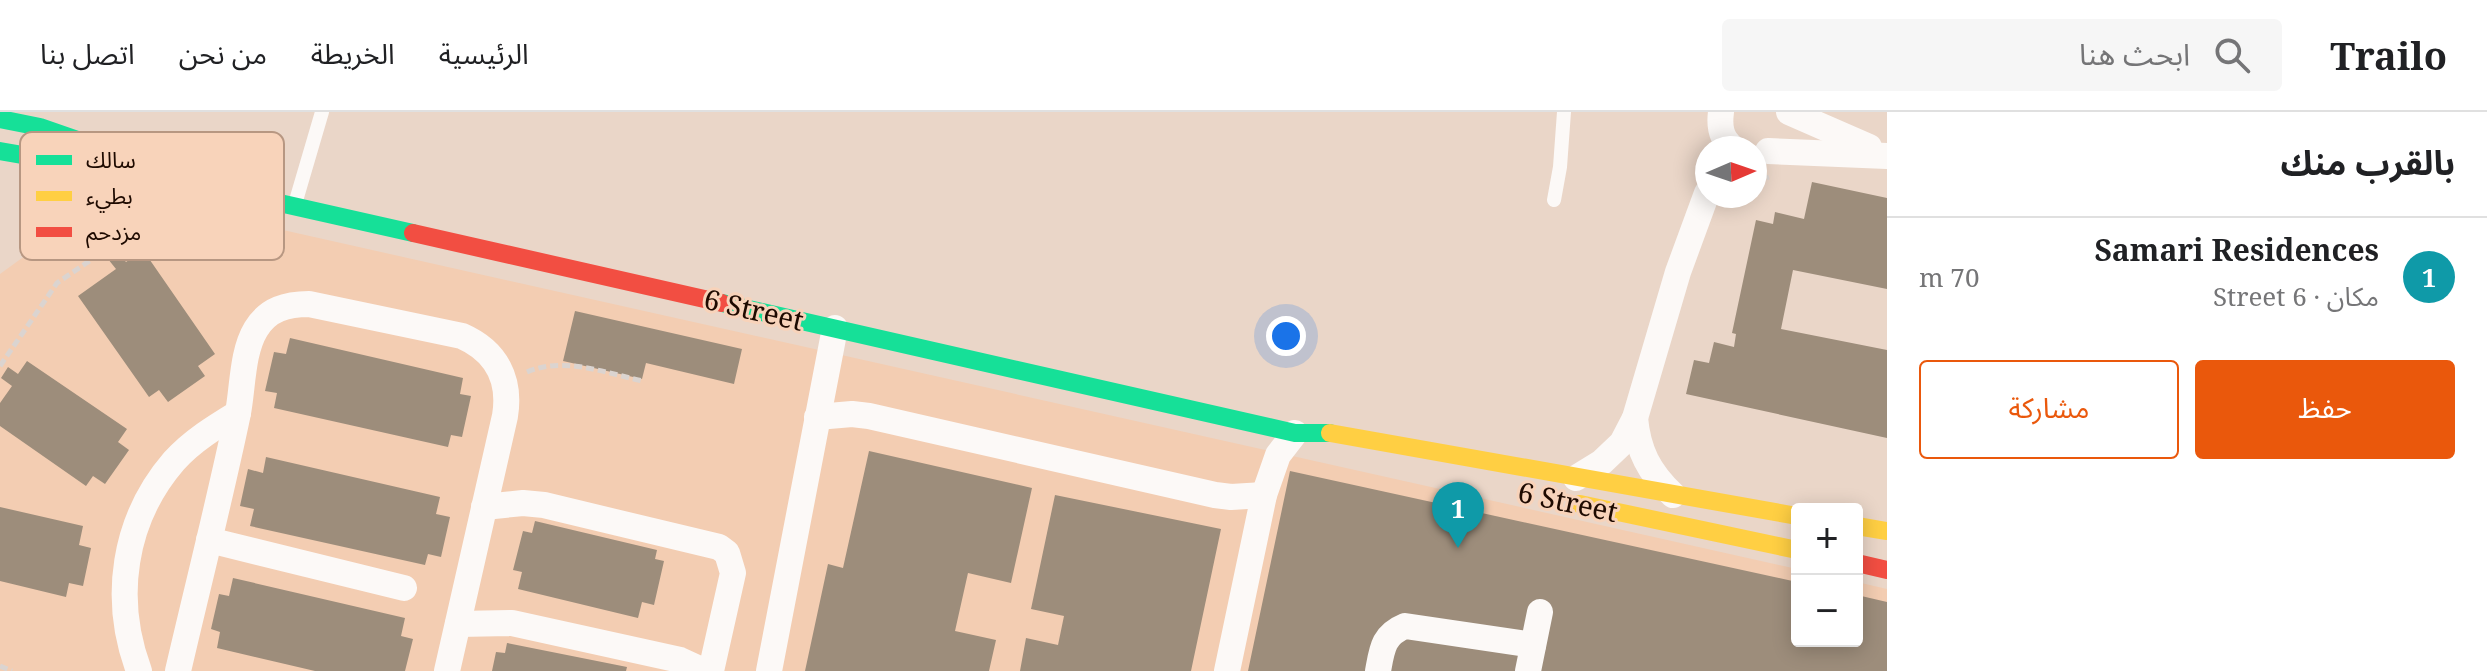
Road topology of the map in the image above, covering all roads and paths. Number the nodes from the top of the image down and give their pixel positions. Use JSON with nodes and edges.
{"nodes":[{"id":1,"x":1,"y":112,"type":"edge"},
{"id":2,"x":322,"y":112,"type":"edge"},
{"id":3,"x":1564,"y":112,"type":"edge"},
{"id":4,"x":1782,"y":112,"type":"edge"},
{"id":5,"x":1789,"y":112,"type":"edge"},
{"id":6,"x":0,"y":119,"type":"edge"},
{"id":7,"x":40,"y":127,"type":"junction"},
{"id":8,"x":54,"y":132,"type":"edge"},
{"id":9,"x":1767,"y":150,"type":"edge"},
{"id":10,"x":0,"y":153,"type":"edge"},
{"id":11,"x":20,"y":155,"type":"edge"},
{"id":12,"x":1767,"y":155,"type":"edge"},
{"id":13,"x":1887,"y":155,"type":"edge"},
{"id":14,"x":1554,"y":200,"type":"dead end"},
{"id":15,"x":284,"y":204,"type":"edge"},
{"id":16,"x":295,"y":206,"type":"junction"},
{"id":17,"x":1701,"y":208,"type":"edge"},
{"id":18,"x":1711,"y":208,"type":"edge"},
{"id":19,"x":1694,"y":227,"type":"junction"},
{"id":20,"x":91,"y":260,"type":"edge"},
{"id":21,"x":835,"y":328,"type":"junction"},
{"id":22,"x":0,"y":366,"type":"edge"},
{"id":23,"x":505,"y":381,"type":"junction"},
{"id":24,"x":643,"y":381,"type":"dead end"},
{"id":25,"x":238,"y":413,"type":"junction"},
{"id":26,"x":817,"y":417,"type":"junction"},
{"id":27,"x":1635,"y":418,"type":"junction"},
{"id":28,"x":1295,"y":433,"type":"junction"},
{"id":29,"x":1382,"y":461,"type":"dead end"},
{"id":30,"x":1571,"y":489,"type":"junction"},
{"id":31,"x":1264,"y":495,"type":"junction"},
{"id":32,"x":1673,"y":495,"type":"junction"},
{"id":33,"x":484,"y":507,"type":"junction"},
{"id":34,"x":1791,"y":515,"type":"edge"},
{"id":35,"x":1863,"y":527,"type":"edge"},
{"id":36,"x":1887,"y":531,"type":"edge"},
{"id":37,"x":209,"y":540,"type":"junction"},
{"id":38,"x":1791,"y":548,"type":"edge"},
{"id":39,"x":1863,"y":564,"type":"edge"},
{"id":40,"x":1887,"y":570,"type":"edge"},
{"id":41,"x":404,"y":588,"type":"dead end"},
{"id":42,"x":1540,"y":612,"type":"dead end"},
{"id":43,"x":458,"y":624,"type":"junction"},
{"id":44,"x":1531,"y":658,"type":"edge"},
{"id":45,"x":0,"y":666,"type":"edge"},
{"id":46,"x":12,"y":671,"type":"edge"},
{"id":47,"x":139,"y":671,"type":"edge"},
{"id":48,"x":178,"y":671,"type":"edge"},
{"id":49,"x":447,"y":671,"type":"edge"},
{"id":50,"x":704,"y":671,"type":"edge"},
{"id":51,"x":711,"y":671,"type":"edge"},
{"id":52,"x":769,"y":671,"type":"edge"},
{"id":53,"x":1227,"y":671,"type":"edge"},
{"id":54,"x":1378,"y":671,"type":"edge"}],
"edges":[{"from":1,"to":7,"type":"street"},
{"from":2,"to":16,"type":"lane"},
{"from":3,"to":14,"type":"lane"},
{"from":4,"to":9,"type":"street"},
{"from":5,"to":13,"type":"street"},
{"from":6,"to":7,"type":"street","name":"6 Street"},
{"from":7,"to":8,"type":"street","name":"6 Street"},
{"from":10,"to":11,"type":"street","name":"6 Street"},
{"from":12,"to":13,"type":"street"},
{"from":15,"to":16,"type":"street","name":"6 Street"},
{"from":16,"to":21,"type":"street","name":"6 Street"},
{"from":17,"to":19,"type":"street"},
{"from":18,"to":19,"type":"street"},
{"from":19,"to":27,"type":"street"},
{"from":20,"to":22,"type":"path"},
{"from":21,"to":26,"type":"street"},
{"from":21,"to":28,"type":"street","name":"6 Street"},
{"from":23,"to":24,"type":"path"},
{"from":23,"to":25,"type":"street"},
{"from":23,"to":33,"type":"street"},
{"from":25,"to":37,"type":"street"},
{"from":25,"to":47,"type":"street"},
{"from":26,"to":31,"type":"street"},
{"from":26,"to":52,"type":"street"},
{"from":27,"to":30,"type":"street"},
{"from":27,"to":32,"type":"street"},
{"from":28,"to":29,"type":"street","name":"6 Street"},
{"from":28,"to":30,"type":"street","name":"6 Street"},
{"from":28,"to":31,"type":"street"},
{"from":30,"to":32,"type":"street","name":"6 Street"},
{"from":30,"to":38,"type":"street","name":"6 Street"},
{"from":31,"to":53,"type":"street"},
{"from":32,"to":34,"type":"street","name":"6 Street"},
{"from":33,"to":43,"type":"street"},
{"from":33,"to":51,"type":"street"},
{"from":35,"to":36,"type":"street"},
{"from":37,"to":41,"type":"street"},
{"from":37,"to":48,"type":"street"},
{"from":39,"to":40,"type":"street"},
{"from":42,"to":44,"type":"street"},
{"from":43,"to":49,"type":"street"},
{"from":43,"to":50,"type":"street"},
{"from":44,"to":54,"type":"street"},
{"from":45,"to":46,"type":"path"}]}
